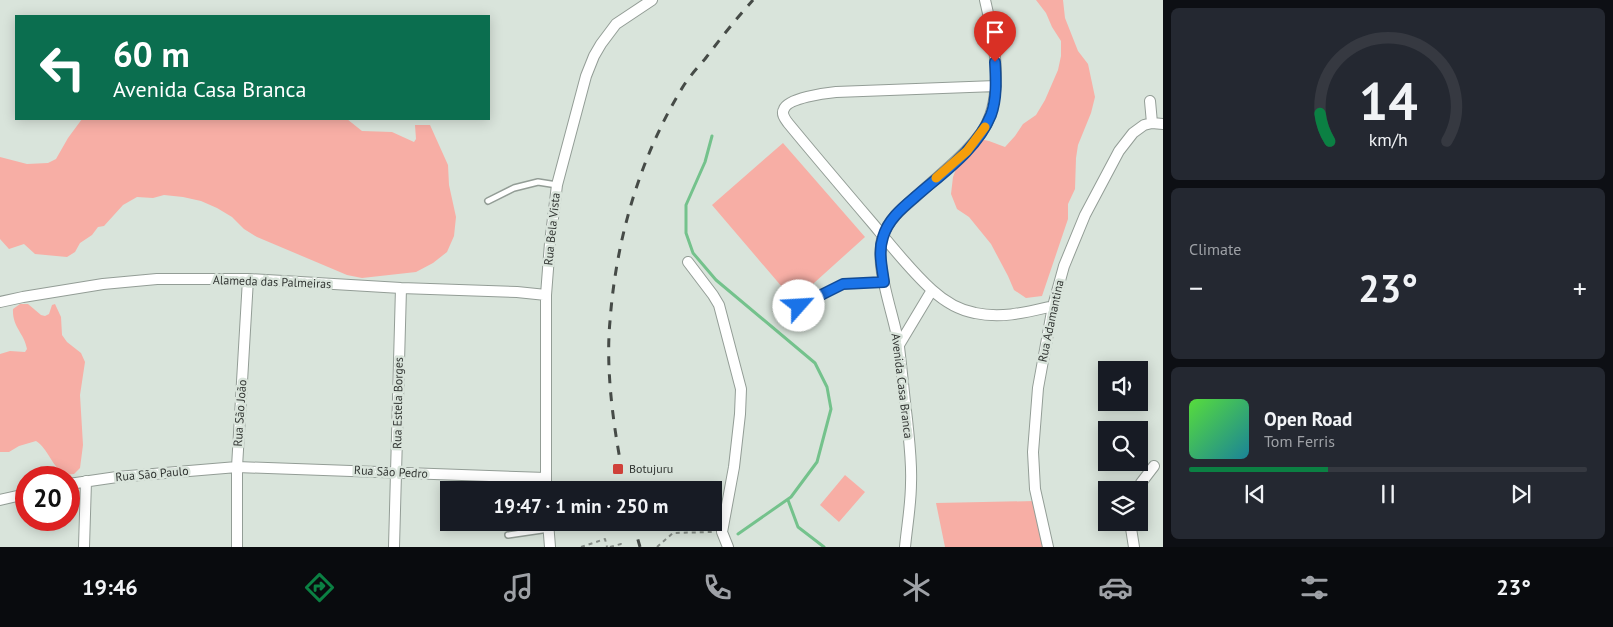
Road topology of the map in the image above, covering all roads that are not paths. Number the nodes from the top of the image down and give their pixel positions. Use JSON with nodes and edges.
{"nodes":[{"id":1,"x":652,"y":0,"type":"edge"},
{"id":2,"x":986,"y":0,"type":"edge"},
{"id":3,"x":996,"y":86,"type":"junction"},
{"id":4,"x":1150,"y":101,"type":"dead end"},
{"id":5,"x":1152,"y":123,"type":"junction"},
{"id":6,"x":1163,"y":124,"type":"edge"},
{"id":7,"x":557,"y":185,"type":"junction"},
{"id":8,"x":488,"y":201,"type":"dead end"},
{"id":9,"x":883,"y":236,"type":"junction"},
{"id":10,"x":688,"y":262,"type":"dead end"},
{"id":11,"x":248,"y":279,"type":"junction"},
{"id":12,"x":884,"y":282,"type":"junction"},
{"id":13,"x":401,"y":288,"type":"junction"},
{"id":14,"x":932,"y":290,"type":"junction"},
{"id":15,"x":546,"y":295,"type":"junction"},
{"id":16,"x":0,"y":302,"type":"edge"},
{"id":17,"x":799,"y":306,"type":"dead end"},
{"id":18,"x":1053,"y":306,"type":"junction"},
{"id":19,"x":899,"y":345,"type":"junction"},
{"id":20,"x":1154,"y":466,"type":"dead end"},
{"id":21,"x":236,"y":467,"type":"junction"},
{"id":22,"x":397,"y":473,"type":"junction"},
{"id":23,"x":546,"y":478,"type":"joint"},
{"id":24,"x":86,"y":481,"type":"junction"},
{"id":25,"x":1143,"y":481,"type":"edge"},
{"id":26,"x":80,"y":482,"type":"edge"},
{"id":27,"x":15,"y":497,"type":"edge"},
{"id":28,"x":0,"y":500,"type":"edge"},
{"id":29,"x":526,"y":531,"type":"edge"},
{"id":30,"x":548,"y":531,"type":"edge"},
{"id":31,"x":1131,"y":531,"type":"edge"},
{"id":32,"x":508,"y":535,"type":"dead end"},
{"id":33,"x":84,"y":547,"type":"edge"},
{"id":34,"x":237,"y":547,"type":"edge"},
{"id":35,"x":394,"y":547,"type":"edge"},
{"id":36,"x":550,"y":547,"type":"edge"},
{"id":37,"x":728,"y":547,"type":"edge"},
{"id":38,"x":905,"y":547,"type":"edge"},
{"id":39,"x":1048,"y":547,"type":"edge"},
{"id":40,"x":1134,"y":547,"type":"edge"}],
"edges":[{"from":1,"to":7,"type":"street","name":"Rua Bela Vista"},
{"from":2,"to":3,"type":"street","name":"Avenida Casa Branca"},
{"from":3,"to":9,"type":"street","name":"Avenida Casa Branca"},
{"from":3,"to":9,"type":"street"},
{"from":4,"to":5,"type":"street"},
{"from":5,"to":6,"type":"street"},
{"from":5,"to":18,"type":"street","name":"Rua Adamantina"},
{"from":7,"to":8,"type":"lane"},
{"from":7,"to":15,"type":"street","name":"Rua Bela Vista"},
{"from":9,"to":12,"type":"street","name":"Avenida Casa Branca"},
{"from":9,"to":14,"type":"street"},
{"from":10,"to":37,"type":"street"},
{"from":11,"to":13,"type":"street","name":"Alameda das Palmeiras"},
{"from":11,"to":16,"type":"street","name":"Alameda das Palmeiras"},
{"from":11,"to":21,"type":"street","name":"Rua São João"},
{"from":12,"to":17,"type":"lane"},
{"from":12,"to":19,"type":"street","name":"Avenida Casa Branca"},
{"from":13,"to":15,"type":"street","name":"Alameda das Palmeiras"},
{"from":13,"to":22,"type":"street","name":"Rua Estela Borges"},
{"from":14,"to":18,"type":"street"},
{"from":14,"to":19,"type":"street"},
{"from":15,"to":23,"type":"street","name":"Rua Bela Vista"},
{"from":18,"to":39,"type":"street","name":"Rua Adamantina"},
{"from":19,"to":38,"type":"street","name":"Avenida Casa Branca"},
{"from":20,"to":25,"type":"street"},
{"from":21,"to":22,"type":"street","name":"Rua São Pedro"},
{"from":21,"to":24,"type":"street","name":"Rua São Paulo"},
{"from":21,"to":34,"type":"street","name":"Rua São João"},
{"from":22,"to":23,"type":"street","name":"Rua São Pedro"},
{"from":22,"to":35,"type":"street","name":"Rua Estela Borges"},
{"from":24,"to":26,"type":"street","name":"Rua São Paulo"},
{"from":24,"to":33,"type":"street"},
{"from":27,"to":28,"type":"street"},
{"from":29,"to":32,"type":"lane"},
{"from":30,"to":36,"type":"street"},
{"from":31,"to":40,"type":"street"}]}
